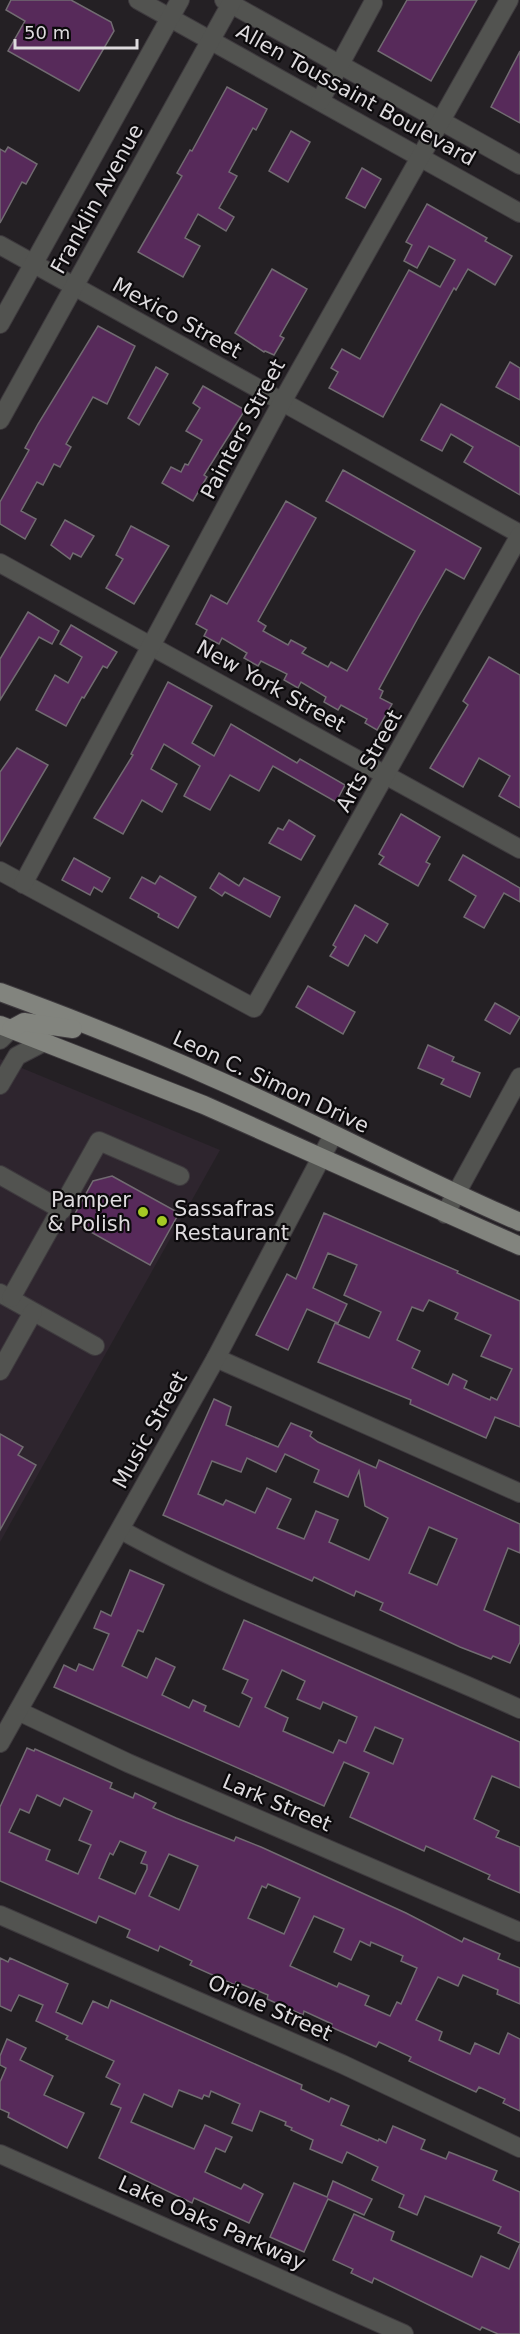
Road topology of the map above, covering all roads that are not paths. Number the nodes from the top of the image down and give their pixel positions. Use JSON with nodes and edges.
{"nodes":[{"id":1,"x":138,"y":0,"type":"edge"},
{"id":2,"x":180,"y":0,"type":"edge"},
{"id":3,"x":509,"y":0,"type":"edge"},
{"id":4,"x":229,"y":1,"type":"edge"},
{"id":5,"x":373,"y":3,"type":"dead end"},
{"id":6,"x":170,"y":18,"type":"junction"},
{"id":7,"x":211,"y":40,"type":"junction"},
{"id":8,"x":338,"y":64,"type":"junction"},
{"id":9,"x":320,"y":101,"type":"junction"},
{"id":10,"x":441,"y":122,"type":"junction"},
{"id":11,"x":421,"y":157,"type":"junction"},
{"id":12,"x":520,"y":165,"type":"edge"},
{"id":13,"x":520,"y":213,"type":"edge"},
{"id":14,"x":0,"y":245,"type":"edge"},
{"id":15,"x":34,"y":264,"type":"junction"},
{"id":16,"x":74,"y":286,"type":"junction"},
{"id":17,"x":0,"y":324,"type":"edge"},
{"id":18,"x":282,"y":402,"type":"junction"},
{"id":19,"x":0,"y":420,"type":"edge"},
{"id":20,"x":520,"y":535,"type":"edge"},
{"id":21,"x":0,"y":563,"type":"edge"},
{"id":22,"x":152,"y":646,"type":"junction"},
{"id":23,"x":387,"y":776,"type":"junction"},
{"id":24,"x":520,"y":849,"type":"edge"},
{"id":25,"x":0,"y":871,"type":"edge"},
{"id":26,"x":23,"y":884,"type":"junction"},
{"id":27,"x":0,"y":992,"type":"edge"},
{"id":28,"x":0,"y":1014,"type":"edge"},
{"id":29,"x":4,"y":1031,"type":"edge"},
{"id":30,"x":122,"y":1039,"type":"junction"},
{"id":31,"x":46,"y":1041,"type":"junction"},
{"id":32,"x":17,"y":1056,"type":"junction"},
{"id":33,"x":213,"y":1077,"type":"junction"},
{"id":34,"x":520,"y":1077,"type":"edge"},
{"id":35,"x":0,"y":1085,"type":"edge"},
{"id":36,"x":204,"y":1105,"type":"junction"},
{"id":37,"x":333,"y":1135,"type":"junction"},
{"id":38,"x":320,"y":1158,"type":"junction"},
{"id":39,"x":0,"y":1174,"type":"edge"},
{"id":40,"x":180,"y":1176,"type":"dead end"},
{"id":41,"x":454,"y":1193,"type":"junction"},
{"id":42,"x":62,"y":1210,"type":"junction"},
{"id":43,"x":445,"y":1214,"type":"junction"},
{"id":44,"x":520,"y":1222,"type":"edge"},
{"id":45,"x":520,"y":1246,"type":"edge"},
{"id":46,"x":5,"y":1295,"type":"edge"},
{"id":47,"x":33,"y":1312,"type":"junction"},
{"id":48,"x":95,"y":1346,"type":"dead end"},
{"id":49,"x":216,"y":1358,"type":"junction"},
{"id":50,"x":0,"y":1371,"type":"edge"},
{"id":51,"x":520,"y":1493,"type":"edge"},
{"id":52,"x":121,"y":1530,"type":"junction"},
{"id":53,"x":520,"y":1709,"type":"edge"},
{"id":54,"x":18,"y":1711,"type":"junction"},
{"id":55,"x":0,"y":1743,"type":"edge"},
{"id":56,"x":0,"y":1915,"type":"edge"},
{"id":57,"x":520,"y":1932,"type":"edge"},
{"id":58,"x":520,"y":2148,"type":"edge"},
{"id":59,"x":0,"y":2154,"type":"edge"},
{"id":60,"x":404,"y":2334,"type":"edge"}],
"edges":[{"from":1,"to":6,"type":"street","name":"Allen Toussaint Boulevard"},
{"from":2,"to":6,"type":"street","name":"Franklin Avenue"},
{"from":3,"to":10,"type":"street","name":"Painters Street"},
{"from":4,"to":7,"type":"street","name":"Franklin Avenue"},
{"from":4,"to":8,"type":"street","name":"Allen Toussaint Boulevard"},
{"from":5,"to":8,"type":"street"},
{"from":6,"to":7,"type":"street","name":"Allen Toussaint Boulevard"},
{"from":6,"to":15,"type":"street","name":"Franklin Avenue"},
{"from":7,"to":9,"type":"street","name":"Allen Toussaint Boulevard"},
{"from":7,"to":16,"type":"street","name":"Franklin Avenue"},
{"from":8,"to":9,"type":"street"},
{"from":8,"to":10,"type":"street","name":"Allen Toussaint Boulevard"},
{"from":9,"to":11,"type":"street","name":"Allen Toussaint Boulevard"},
{"from":10,"to":11,"type":"street","name":"Painters Street"},
{"from":10,"to":12,"type":"street","name":"Allen Toussaint Boulevard"},
{"from":11,"to":13,"type":"street","name":"Allen Toussaint Boulevard"},
{"from":11,"to":18,"type":"street","name":"Painters Street"},
{"from":14,"to":15,"type":"street","name":"Mexico Street"},
{"from":15,"to":16,"type":"street","name":"Mexico Street"},
{"from":15,"to":17,"type":"street","name":"Franklin Avenue"},
{"from":16,"to":18,"type":"street","name":"Mexico Street"},
{"from":16,"to":19,"type":"street","name":"Franklin Avenue"},
{"from":18,"to":20,"type":"street","name":"Mexico Street"},
{"from":18,"to":22,"type":"street","name":"Painters Street"},
{"from":20,"to":23,"type":"street","name":"Arts Street"},
{"from":21,"to":22,"type":"street","name":"New York Street"},
{"from":22,"to":23,"type":"street","name":"New York Street"},
{"from":22,"to":26,"type":"street","name":"Painters Street"},
{"from":23,"to":24,"type":"street","name":"New York Street"},
{"from":23,"to":26,"type":"street","name":"Arts Street"},
{"from":25,"to":26,"type":"street"},
{"from":27,"to":30,"type":"main road","name":"Leon C. Simon Drive"},
{"from":28,"to":29,"type":"main road"},
{"from":29,"to":30,"type":"main road"},
{"from":29,"to":31,"type":"main road"},
{"from":29,"to":32,"type":"street"},
{"from":30,"to":33,"type":"main road","name":"Leon C. Simon Drive"},
{"from":31,"to":32,"type":"street"},
{"from":31,"to":36,"type":"main road"},
{"from":32,"to":35,"type":"street"},
{"from":33,"to":36,"type":"main road"},
{"from":33,"to":37,"type":"main road","name":"Leon C. Simon Drive"},
{"from":34,"to":41,"type":"street"},
{"from":36,"to":38,"type":"main road"},
{"from":37,"to":38,"type":"street","name":"Music Street"},
{"from":37,"to":41,"type":"main road","name":"Leon C. Simon Drive"},
{"from":38,"to":43,"type":"main road"},
{"from":38,"to":49,"type":"street","name":"Music Street"},
{"from":39,"to":42,"type":"street"},
{"from":40,"to":42,"type":"street"},
{"from":41,"to":43,"type":"street"},
{"from":41,"to":44,"type":"main road","name":"Leon C. Simon Drive"},
{"from":42,"to":46,"type":"street"},
{"from":43,"to":45,"type":"main road"},
{"from":46,"to":47,"type":"street"},
{"from":47,"to":48,"type":"street"},
{"from":47,"to":50,"type":"street"},
{"from":49,"to":51,"type":"street"},
{"from":49,"to":52,"type":"street","name":"Music Street"},
{"from":52,"to":53,"type":"street"},
{"from":52,"to":54,"type":"street","name":"Music Street"},
{"from":54,"to":55,"type":"street","name":"Music Street"},
{"from":54,"to":57,"type":"street","name":"Lark Street"},
{"from":56,"to":58,"type":"street","name":"Oriole Street"},
{"from":59,"to":60,"type":"street","name":"Lake Oaks Parkway"}]}
